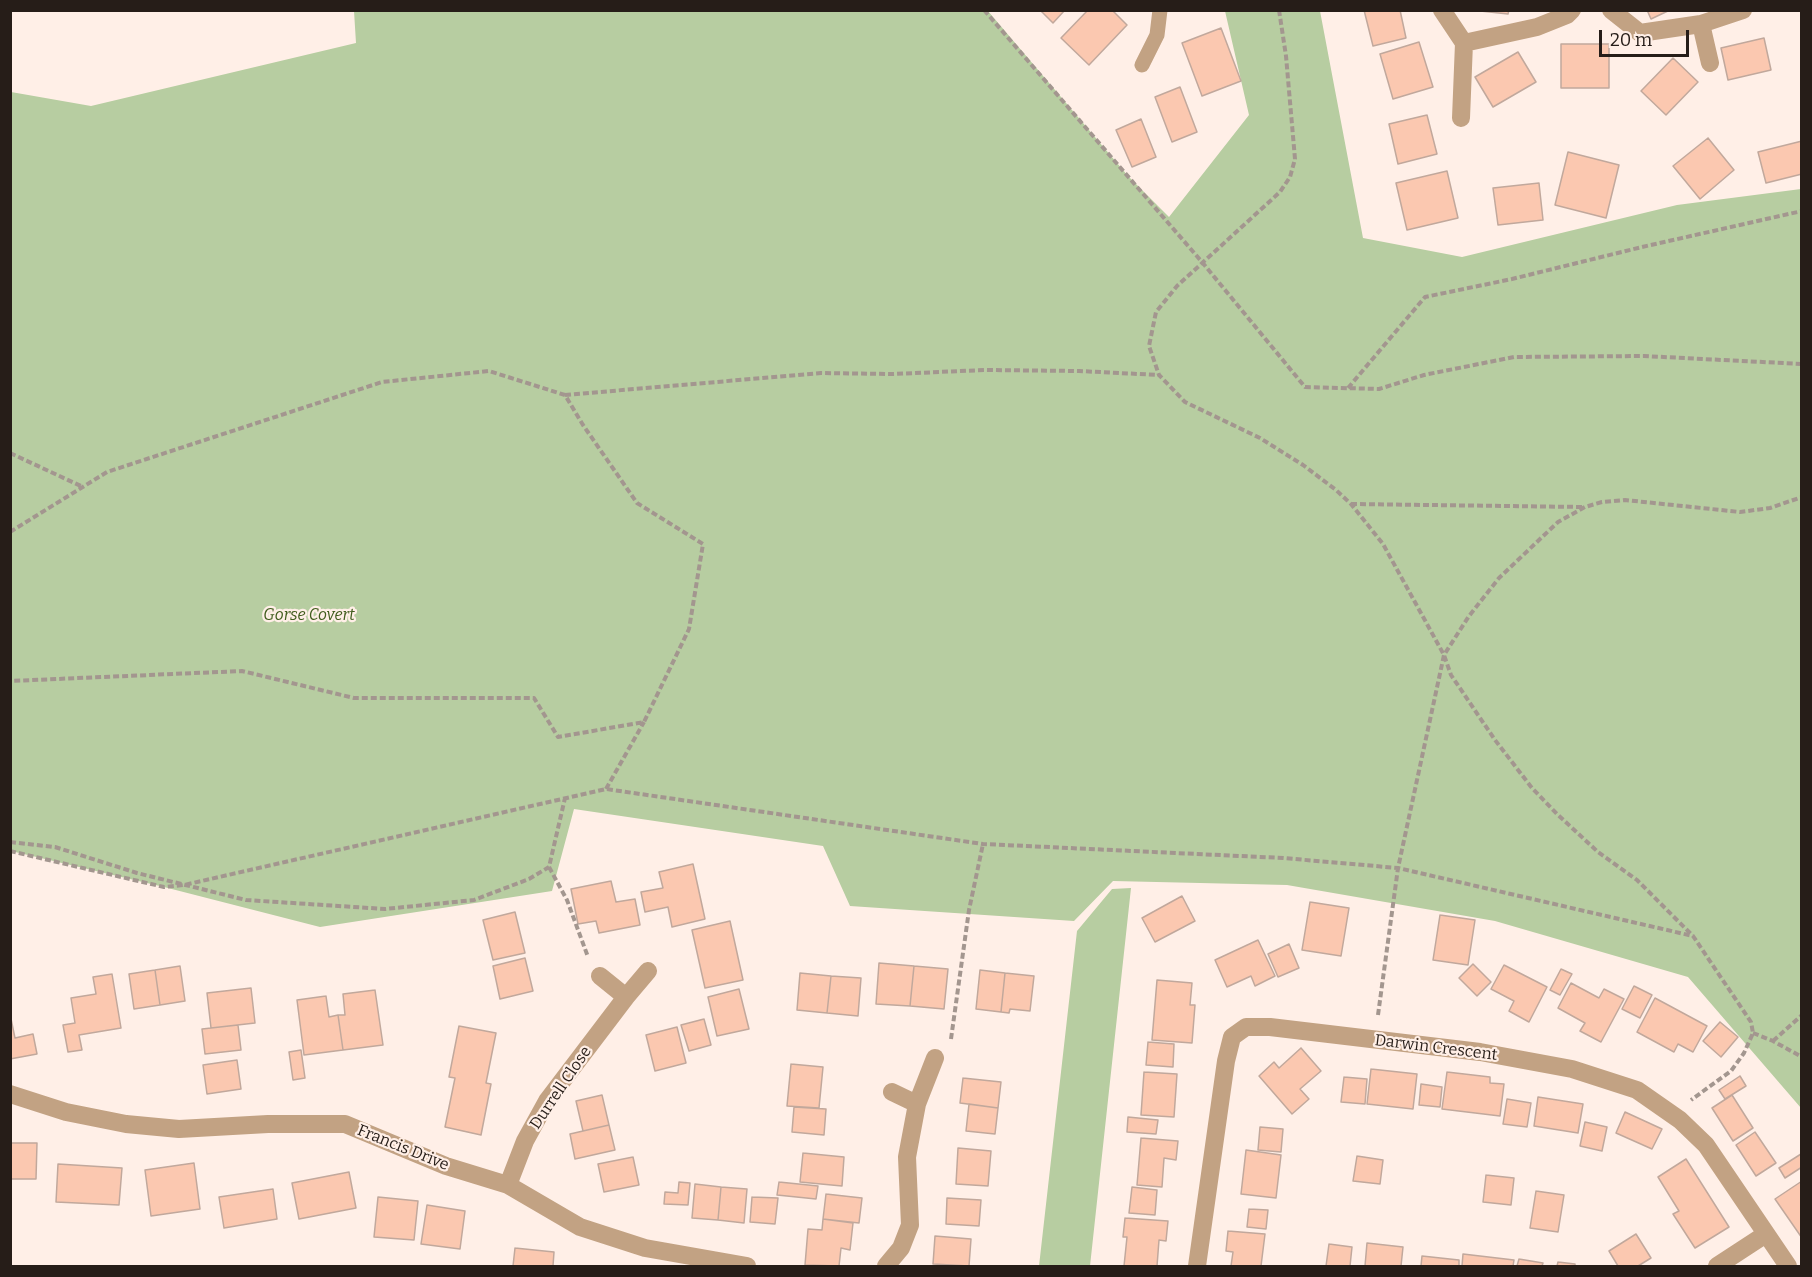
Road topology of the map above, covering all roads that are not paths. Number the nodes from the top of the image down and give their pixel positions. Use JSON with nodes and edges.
{"nodes":[{"id":1,"x":1160,"y":10,"type":"edge"},
{"id":2,"x":1442,"y":10,"type":"edge"},
{"id":3,"x":1572,"y":10,"type":"edge"},
{"id":4,"x":1611,"y":10,"type":"edge"},
{"id":5,"x":1743,"y":10,"type":"edge"},
{"id":6,"x":1701,"y":24,"type":"junction"},
{"id":7,"x":1464,"y":43,"type":"junction"},
{"id":8,"x":1710,"y":63,"type":"dead end"},
{"id":9,"x":1142,"y":65,"type":"dead end"},
{"id":10,"x":1461,"y":118,"type":"dead end"},
{"id":11,"x":648,"y":971,"type":"dead end"},
{"id":12,"x":600,"y":976,"type":"road end"},
{"id":13,"x":626,"y":997,"type":"junction"},
{"id":14,"x":935,"y":1058,"type":"road end"},
{"id":15,"x":892,"y":1092,"type":"dead end"},
{"id":16,"x":10,"y":1094,"type":"edge"},
{"id":17,"x":918,"y":1104,"type":"junction"},
{"id":18,"x":508,"y":1185,"type":"junction"},
{"id":19,"x":1766,"y":1234,"type":"junction"},
{"id":20,"x":747,"y":1266,"type":"edge"},
{"id":21,"x":886,"y":1266,"type":"edge"},
{"id":22,"x":1197,"y":1266,"type":"edge"},
{"id":23,"x":1717,"y":1266,"type":"edge"},
{"id":24,"x":1788,"y":1266,"type":"edge"}],
"edges":[{"from":1,"to":9,"type":"lane"},
{"from":2,"to":7,"type":"street"},
{"from":3,"to":7,"type":"street"},
{"from":4,"to":6,"type":"street"},
{"from":5,"to":6,"type":"street"},
{"from":6,"to":8,"type":"street"},
{"from":7,"to":10,"type":"street"},
{"from":11,"to":13,"type":"street","name":"Durrell Close"},
{"from":12,"to":13,"type":"street"},
{"from":13,"to":18,"type":"street","name":"Durrell Close"},
{"from":14,"to":17,"type":"street"},
{"from":15,"to":17,"type":"street"},
{"from":16,"to":18,"type":"street","name":"Francis Drive"},
{"from":17,"to":21,"type":"street"},
{"from":18,"to":20,"type":"street","name":"Francis Drive"},
{"from":19,"to":22,"type":"street","name":"Darwin Crescent"},
{"from":19,"to":23,"type":"street"},
{"from":19,"to":24,"type":"street","name":"Darwin Crescent"}]}
